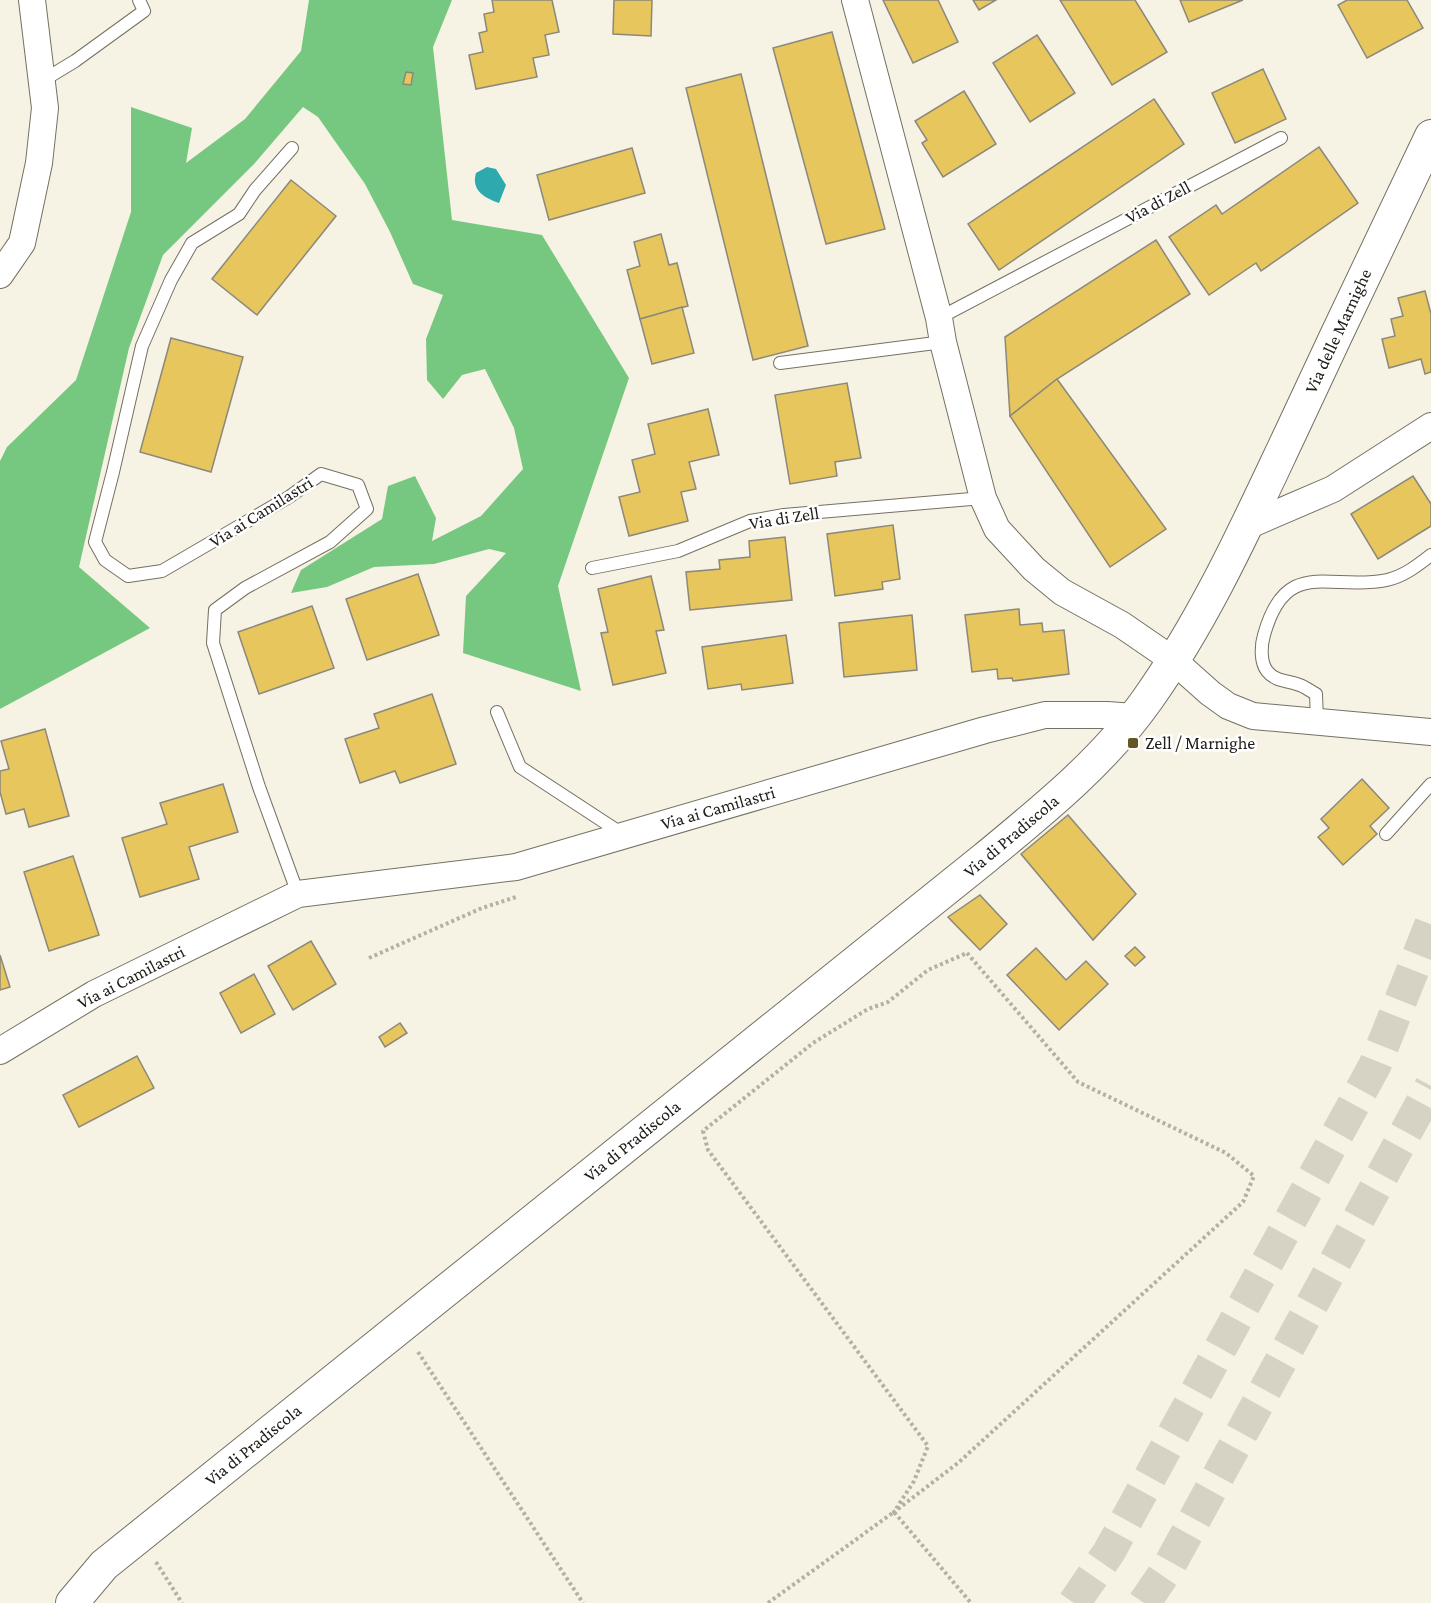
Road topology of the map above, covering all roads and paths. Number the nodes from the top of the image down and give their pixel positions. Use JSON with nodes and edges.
{"nodes":[{"id":1,"x":32,"y":0,"type":"edge"},
{"id":2,"x":139,"y":0,"type":"edge"},
{"id":3,"x":855,"y":0,"type":"edge"},
{"id":4,"x":42,"y":81,"type":"junction"},
{"id":5,"x":1431,"y":136,"type":"edge"},
{"id":6,"x":1281,"y":138,"type":"dead end"},
{"id":7,"x":292,"y":148,"type":"dead end"},
{"id":8,"x":0,"y":275,"type":"edge"},
{"id":9,"x":941,"y":330,"type":"junction"},
{"id":10,"x":780,"y":363,"type":"dead end"},
{"id":11,"x":1431,"y":426,"type":"edge"},
{"id":12,"x":983,"y":498,"type":"junction"},
{"id":13,"x":1246,"y":526,"type":"junction"},
{"id":14,"x":1431,"y":555,"type":"edge"},
{"id":15,"x":592,"y":568,"type":"dead end"},
{"id":16,"x":1173,"y":660,"type":"junction"},
{"id":17,"x":497,"y":712,"type":"dead end"},
{"id":18,"x":1134,"y":717,"type":"junction"},
{"id":19,"x":1317,"y":722,"type":"junction"},
{"id":20,"x":1431,"y":732,"type":"edge"},
{"id":21,"x":1431,"y":784,"type":"edge"},
{"id":22,"x":1386,"y":834,"type":"dead end"},
{"id":23,"x":625,"y":835,"type":"junction"},
{"id":24,"x":298,"y":894,"type":"junction"},
{"id":25,"x":0,"y":1051,"type":"edge"},
{"id":26,"x":401,"y":1327,"type":"junction"},
{"id":27,"x":894,"y":1512,"type":"junction"},
{"id":28,"x":140,"y":1536,"type":"junction"},
{"id":29,"x":72,"y":1603,"type":"edge"},
{"id":30,"x":182,"y":1603,"type":"edge"},
{"id":31,"x":583,"y":1603,"type":"edge"},
{"id":32,"x":768,"y":1603,"type":"edge"},
{"id":33,"x":971,"y":1603,"type":"edge"}],
"edges":[{"from":1,"to":4,"type":"street"},
{"from":2,"to":4,"type":"lane"},
{"from":3,"to":9,"type":"street"},
{"from":4,"to":8,"type":"street"},
{"from":5,"to":13,"type":"street","name":"Via delle Marnighe"},
{"from":6,"to":9,"type":"lane","name":"Via di Zell"},
{"from":7,"to":24,"type":"lane","name":"Via ai Camilastri"},
{"from":9,"to":10,"type":"lane","name":"Via di Zell"},
{"from":9,"to":12,"type":"street"},
{"from":11,"to":13,"type":"street"},
{"from":12,"to":15,"type":"lane","name":"Via di Zell"},
{"from":12,"to":16,"type":"street"},
{"from":13,"to":16,"type":"street","name":"Via delle Marnighe"},
{"from":14,"to":19,"type":"lane"},
{"from":16,"to":18,"type":"street","name":"Via di Pradiscola"},
{"from":16,"to":19,"type":"street"},
{"from":17,"to":23,"type":"lane"},
{"from":18,"to":23,"type":"street","name":"Via ai Camilastri"},
{"from":18,"to":26,"type":"street","name":"Via di Pradiscola"},
{"from":19,"to":20,"type":"street"},
{"from":21,"to":22,"type":"lane"},
{"from":23,"to":24,"type":"street","name":"Via ai Camilastri"},
{"from":24,"to":25,"type":"street","name":"Via ai Camilastri"},
{"from":26,"to":28,"type":"street","name":"Via di Pradiscola"},
{"from":26,"to":31,"type":"path"},
{"from":27,"to":27,"type":"path"},
{"from":27,"to":32,"type":"path"},
{"from":27,"to":33,"type":"path"},
{"from":28,"to":29,"type":"street","name":"Via di Pradiscola"},
{"from":28,"to":30,"type":"path"}]}
